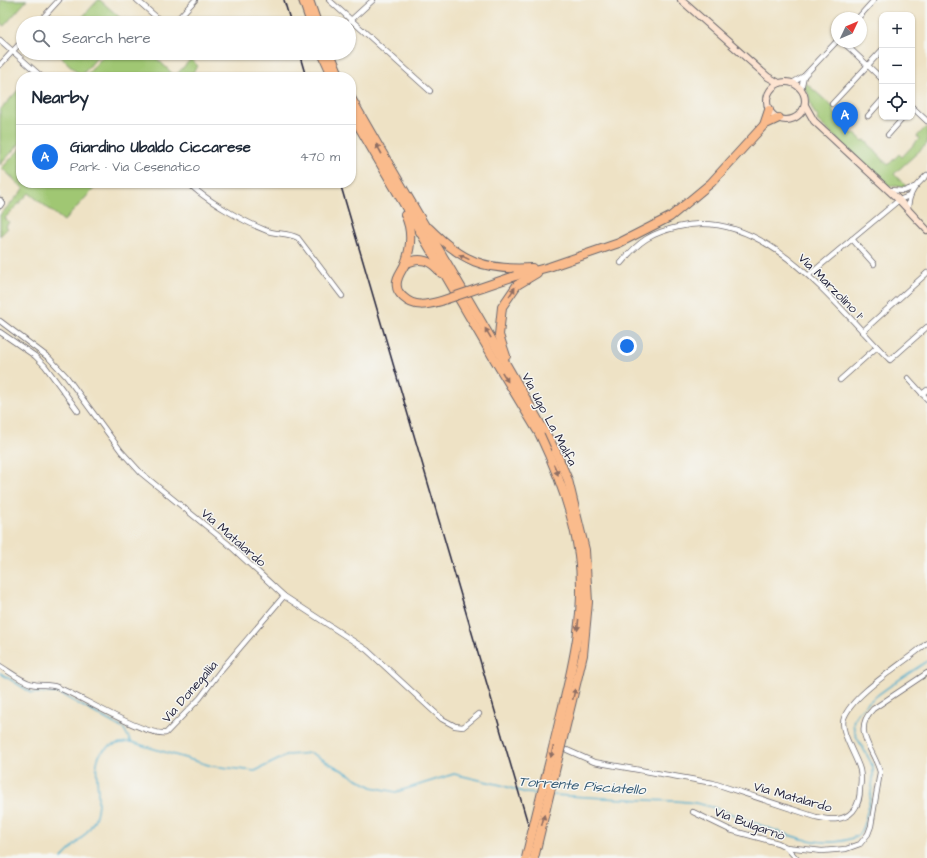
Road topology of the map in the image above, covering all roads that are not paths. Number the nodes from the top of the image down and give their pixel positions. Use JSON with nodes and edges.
{"nodes":[{"id":1,"x":59,"y":0,"type":"edge"},
{"id":2,"x":137,"y":0,"type":"edge"},
{"id":3,"x":195,"y":0,"type":"edge"},
{"id":4,"x":303,"y":0,"type":"edge"},
{"id":5,"x":309,"y":0,"type":"edge"},
{"id":6,"x":329,"y":0,"type":"edge"},
{"id":7,"x":373,"y":0,"type":"edge"},
{"id":8,"x":681,"y":0,"type":"edge"},
{"id":9,"x":874,"y":0,"type":"edge"},
{"id":10,"x":863,"y":12,"type":"edge"},
{"id":11,"x":44,"y":16,"type":"edge"},
{"id":12,"x":155,"y":16,"type":"edge"},
{"id":13,"x":180,"y":16,"type":"edge"},
{"id":14,"x":309,"y":16,"type":"edge"},
{"id":15,"x":315,"y":16,"type":"edge"},
{"id":16,"x":345,"y":16,"type":"edge"},
{"id":17,"x":355,"y":16,"type":"edge"},
{"id":18,"x":356,"y":26,"type":"edge"},
{"id":19,"x":0,"y":40,"type":"edge"},
{"id":20,"x":831,"y":47,"type":"edge"},
{"id":21,"x":16,"y":48,"type":"edge"},
{"id":22,"x":850,"y":48,"type":"edge"},
{"id":23,"x":13,"y":51,"type":"junction"},
{"id":24,"x":879,"y":53,"type":"edge"},
{"id":25,"x":16,"y":54,"type":"edge"},
{"id":26,"x":23,"y":60,"type":"edge"},
{"id":27,"x":325,"y":60,"type":"edge"},
{"id":28,"x":333,"y":60,"type":"edge"},
{"id":29,"x":0,"y":65,"type":"edge"},
{"id":30,"x":868,"y":65,"type":"junction"},
{"id":31,"x":36,"y":72,"type":"edge"},
{"id":32,"x":331,"y":72,"type":"edge"},
{"id":33,"x":338,"y":72,"type":"edge"},
{"id":34,"x":804,"y":76,"type":"junction"},
{"id":35,"x":879,"y":76,"type":"edge"},
{"id":36,"x":768,"y":77,"type":"junction"},
{"id":37,"x":779,"y":83,"type":"junction"},
{"id":38,"x":792,"y":83,"type":"junction"},
{"id":39,"x":801,"y":89,"type":"junction"},
{"id":40,"x":770,"y":90,"type":"junction"},
{"id":41,"x":430,"y":91,"type":"dead end"},
{"id":42,"x":879,"y":103,"type":"edge"},
{"id":43,"x":832,"y":104,"type":"dead end"},
{"id":44,"x":805,"y":105,"type":"junction"},
{"id":45,"x":356,"y":107,"type":"edge"},
{"id":46,"x":769,"y":110,"type":"junction"},
{"id":47,"x":915,"y":111,"type":"edge"},
{"id":48,"x":798,"y":116,"type":"junction"},
{"id":49,"x":868,"y":116,"type":"dead end"},
{"id":50,"x":779,"y":118,"type":"junction"},
{"id":51,"x":901,"y":120,"type":"edge"},
{"id":52,"x":814,"y":121,"type":"junction"},
{"id":53,"x":927,"y":121,"type":"edge"},
{"id":54,"x":356,"y":122,"type":"edge"},
{"id":55,"x":764,"y":125,"type":"junction"},
{"id":56,"x":888,"y":134,"type":"dead end"},
{"id":57,"x":378,"y":162,"type":"junction"},
{"id":58,"x":927,"y":175,"type":"edge"},
{"id":59,"x":914,"y":187,"type":"junction"},
{"id":60,"x":193,"y":188,"type":"edge"},
{"id":61,"x":889,"y":190,"type":"junction"},
{"id":62,"x":904,"y":191,"type":"junction"},
{"id":63,"x":909,"y":196,"type":"junction"},
{"id":64,"x":0,"y":200,"type":"edge"},
{"id":65,"x":899,"y":200,"type":"junction"},
{"id":66,"x":0,"y":206,"type":"edge"},
{"id":67,"x":908,"y":208,"type":"junction"},
{"id":68,"x":420,"y":219,"type":"junction"},
{"id":69,"x":927,"y":230,"type":"edge"},
{"id":70,"x":852,"y":239,"type":"junction"},
{"id":71,"x":621,"y":263,"type":"dead end"},
{"id":72,"x":404,"y":264,"type":"junction"},
{"id":73,"x":874,"y":264,"type":"dead end"},
{"id":74,"x":549,"y":267,"type":"junction"},
{"id":75,"x":927,"y":274,"type":"edge"},
{"id":76,"x":809,"y":275,"type":"junction"},
{"id":77,"x":450,"y":282,"type":"junction"},
{"id":78,"x":342,"y":296,"type":"dead end"},
{"id":79,"x":0,"y":320,"type":"edge"},
{"id":80,"x":927,"y":327,"type":"edge"},
{"id":81,"x":862,"y":332,"type":"junction"},
{"id":82,"x":0,"y":333,"type":"edge"},
{"id":83,"x":877,"y":347,"type":"junction"},
{"id":84,"x":510,"y":369,"type":"junction"},
{"id":85,"x":908,"y":378,"type":"dead end"},
{"id":86,"x":840,"y":380,"type":"dead end"},
{"id":87,"x":927,"y":390,"type":"edge"},
{"id":88,"x":922,"y":394,"type":"junction"},
{"id":89,"x":927,"y":399,"type":"edge"},
{"id":90,"x":78,"y":411,"type":"dead end"},
{"id":91,"x":284,"y":596,"type":"junction"},
{"id":92,"x":927,"y":643,"type":"edge"},
{"id":93,"x":0,"y":666,"type":"edge"},
{"id":94,"x":927,"y":673,"type":"edge"},
{"id":95,"x":479,"y":714,"type":"dead end"},
{"id":96,"x":567,"y":750,"type":"dead end"},
{"id":97,"x":693,"y":812,"type":"dead end"},
{"id":98,"x":786,"y":847,"type":"junction"},
{"id":99,"x":526,"y":858,"type":"edge"},
{"id":100,"x":534,"y":858,"type":"edge"},
{"id":101,"x":796,"y":858,"type":"edge"}],
"edges":[{"from":1,"to":11,"type":"street"},
{"from":2,"to":12,"type":"street"},
{"from":3,"to":13,"type":"street"},
{"from":4,"to":14,"type":"highway"},
{"from":5,"to":15,"type":"highway"},
{"from":6,"to":16,"type":"street"},
{"from":7,"to":17,"type":"street"},
{"from":8,"to":36,"type":"main road"},
{"from":9,"to":10,"type":"street"},
{"from":18,"to":41,"type":"street"},
{"from":19,"to":23,"type":"street"},
{"from":20,"to":34,"type":"street"},
{"from":21,"to":23,"type":"street"},
{"from":22,"to":30,"type":"street"},
{"from":23,"to":25,"type":"street"},
{"from":23,"to":29,"type":"street"},
{"from":24,"to":30,"type":"street"},
{"from":26,"to":31,"type":"street"},
{"from":27,"to":32,"type":"highway"},
{"from":28,"to":33,"type":"highway"},
{"from":30,"to":35,"type":"street"},
{"from":30,"to":43,"type":"street"},
{"from":34,"to":38,"type":"street"},
{"from":34,"to":39,"type":"street"},
{"from":36,"to":37,"type":"main road"},
{"from":36,"to":40,"type":"main road"},
{"from":37,"to":38,"type":"main road"},
{"from":37,"to":40,"type":"main road"},
{"from":38,"to":39,"type":"main road"},
{"from":39,"to":44,"type":"main road"},
{"from":40,"to":46,"type":"main road"},
{"from":42,"to":49,"type":"street"},
{"from":44,"to":48,"type":"main road"},
{"from":44,"to":52,"type":"main road"},
{"from":68,"to":45,"type":"highway","name":"Via Ugo La Malfa","one_way":true},
{"from":46,"to":50,"type":"main road"},
{"from":46,"to":55,"type":"highway"},
{"from":47,"to":53,"type":"street"},
{"from":48,"to":50,"type":"main road"},
{"from":48,"to":52,"type":"main road"},
{"from":50,"to":55,"type":"highway"},
{"from":51,"to":56,"type":"street"},
{"from":52,"to":61,"type":"main road"},
{"from":54,"to":57,"type":"highway","name":"Via Ugo La Malfa"},
{"from":55,"to":74,"type":"highway"},
{"from":57,"to":72,"type":"highway"},
{"from":57,"to":77,"type":"highway","name":"Via Ugo La Malfa"},
{"from":58,"to":59,"type":"street"},
{"from":59,"to":62,"type":"street"},
{"from":59,"to":63,"type":"street"},
{"from":60,"to":78,"type":"street"},
{"from":61,"to":62,"type":"street"},
{"from":61,"to":65,"type":"main road"},
{"from":62,"to":65,"type":"street"},
{"from":63,"to":65,"type":"street"},
{"from":63,"to":67,"type":"street"},
{"from":64,"to":66,"type":"street"},
{"from":65,"to":67,"type":"main road"},
{"from":65,"to":70,"type":"street"},
{"from":67,"to":69,"type":"main road"},
{"from":74,"to":68,"type":"highway","one_way":true},
{"from":84,"to":68,"type":"highway","name":"Via Ugo La Malfa","one_way":true},
{"from":70,"to":73,"type":"street"},
{"from":70,"to":76,"type":"street"},
{"from":71,"to":76,"type":"street","name":"Via Marzolino 1°"},
{"from":72,"to":74,"type":"highway","bridge":true},
{"from":72,"to":77,"type":"highway"},
{"from":84,"to":74,"type":"highway","one_way":true},
{"from":75,"to":81,"type":"street"},
{"from":76,"to":81,"type":"street","name":"Via Marzolino 1°"},
{"from":77,"to":99,"type":"highway","name":"Via Ugo La Malfa","one_way":true,"bridge":true},
{"from":79,"to":91,"type":"street","name":"Via Matalardo"},
{"from":80,"to":83,"type":"street","name":"Via Marzolino 1°"},
{"from":81,"to":83,"type":"street","name":"Via Marzolino 1°"},
{"from":82,"to":90,"type":"street"},
{"from":83,"to":86,"type":"street"},
{"from":100,"to":84,"type":"highway","name":"Via Ugo La Malfa","one_way":true,"bridge":true},
{"from":85,"to":88,"type":"street"},
{"from":87,"to":88,"type":"street"},
{"from":88,"to":89,"type":"street"},
{"from":91,"to":93,"type":"street","name":"Via Donegallia"},
{"from":91,"to":95,"type":"street","name":"Via Matalardo"},
{"from":92,"to":96,"type":"street","name":"Via Matalardo"},
{"from":94,"to":98,"type":"street"},
{"from":97,"to":98,"type":"street","name":"Via Bulgarnò"},
{"from":98,"to":101,"type":"street","name":"Via Bulgarnò"}]}
